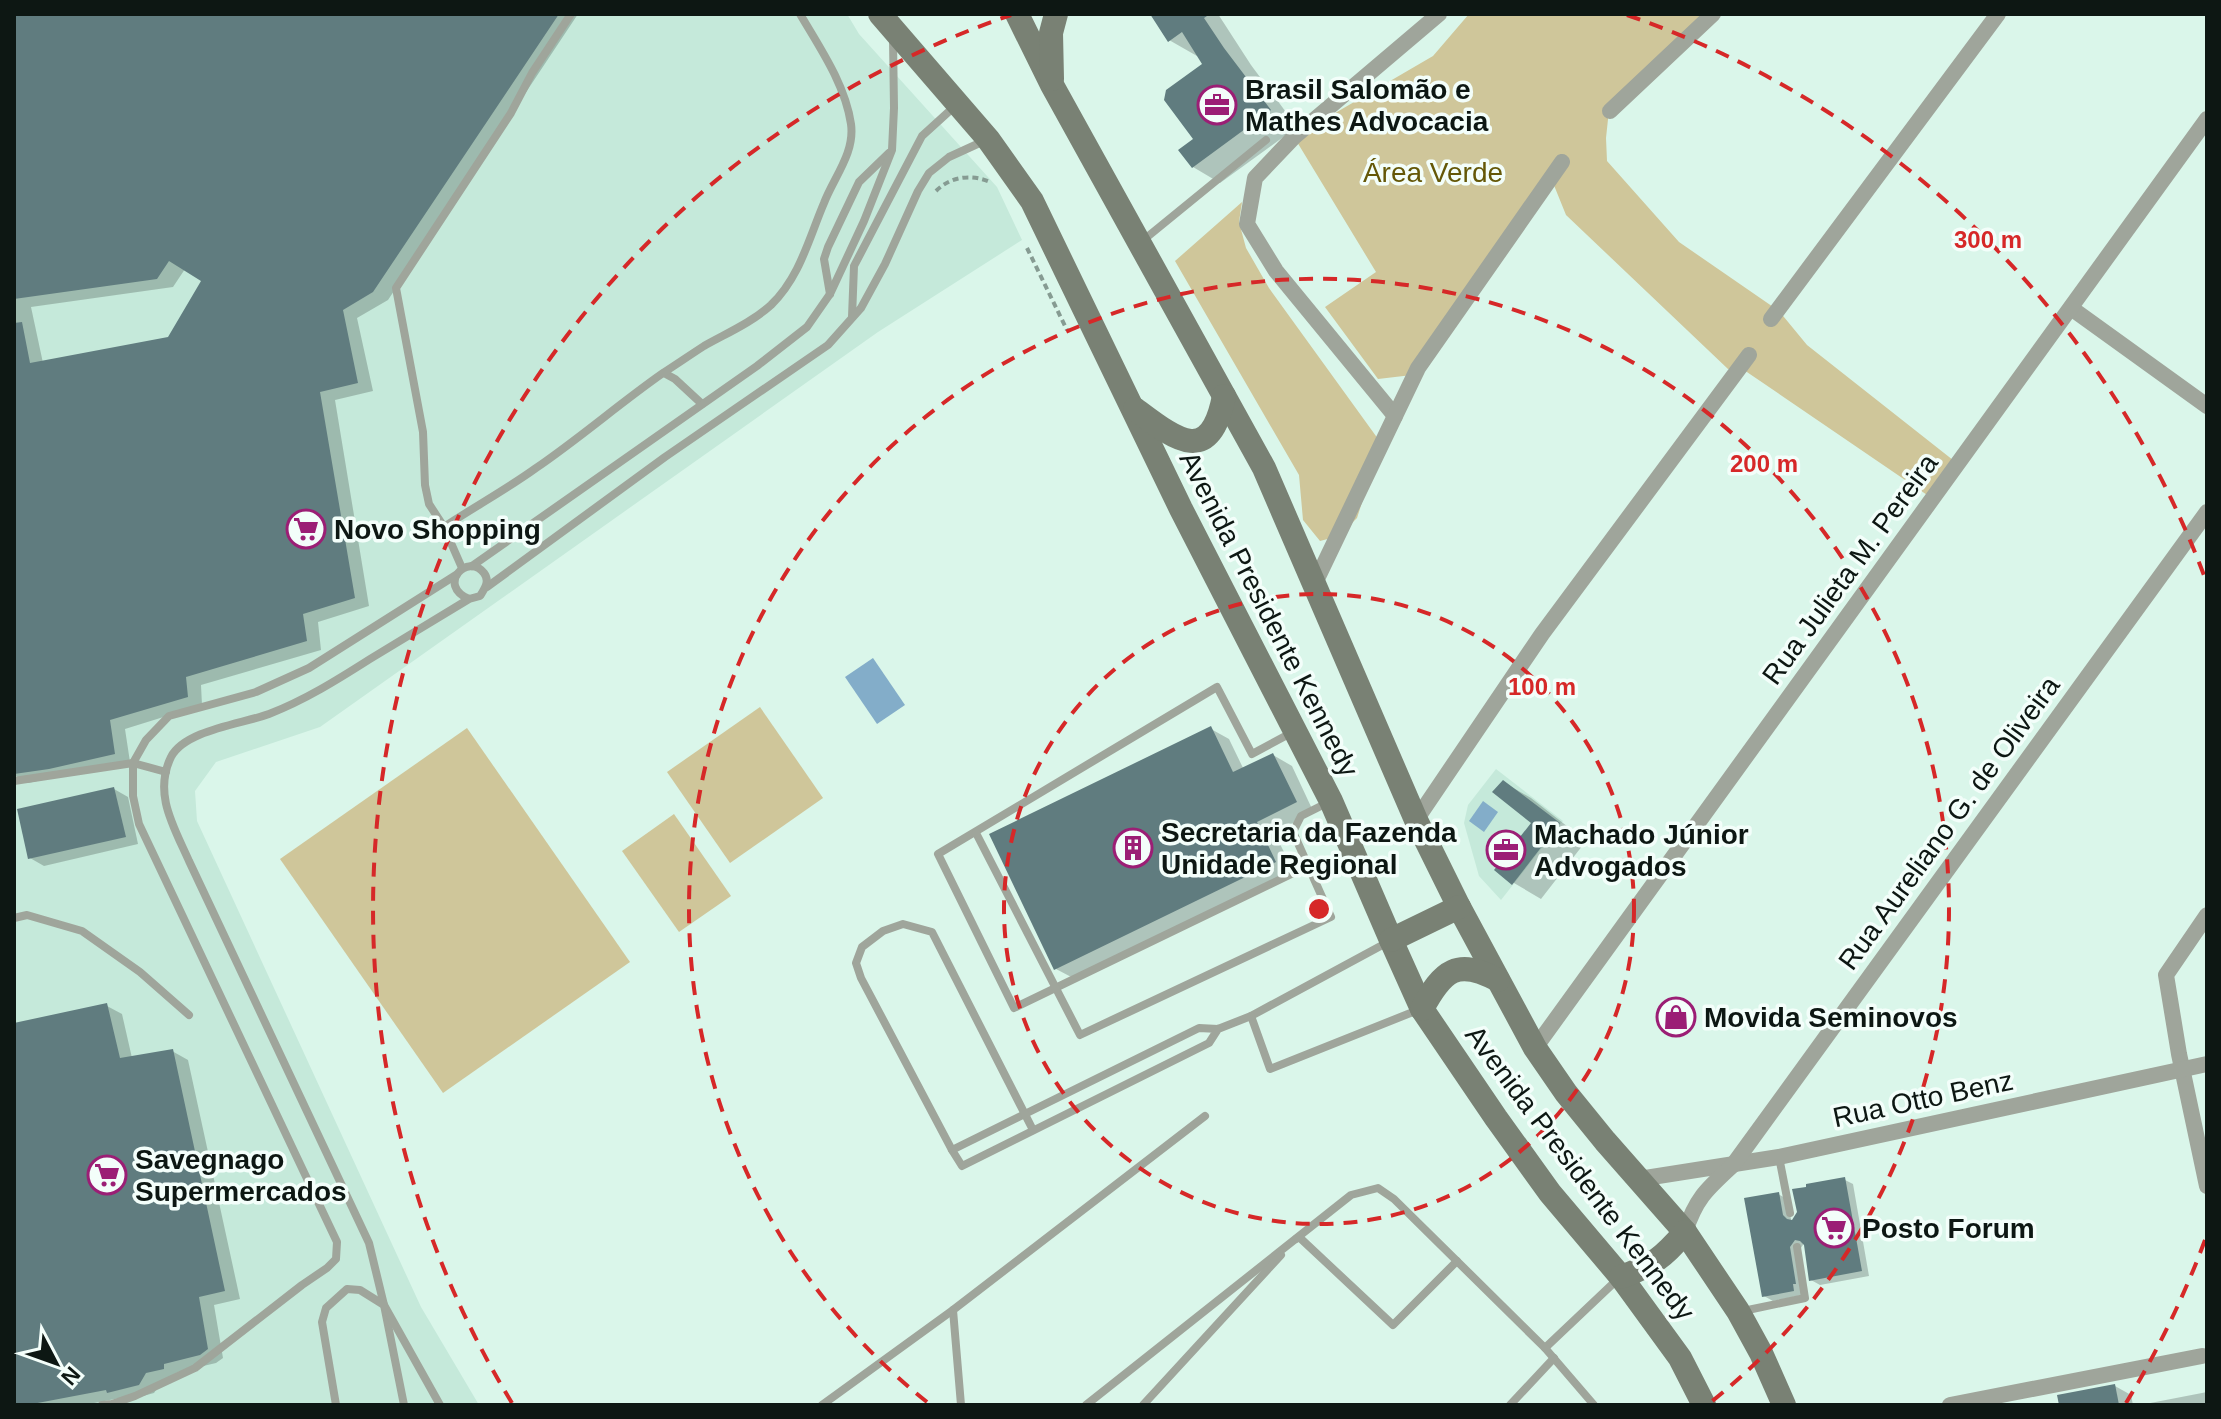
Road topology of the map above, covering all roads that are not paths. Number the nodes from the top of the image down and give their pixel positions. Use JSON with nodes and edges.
{"nodes":[{"id":1,"x":571,"y":14,"type":"edge"},
{"id":2,"x":800,"y":14,"type":"edge"},
{"id":3,"x":1017,"y":14,"type":"edge"},
{"id":4,"x":1056,"y":14,"type":"edge"},
{"id":5,"x":1439,"y":14,"type":"edge"},
{"id":6,"x":1713,"y":14,"type":"edge"},
{"id":7,"x":1998,"y":14,"type":"edge"},
{"id":8,"x":887,"y":22,"type":"edge"},
{"id":9,"x":1052,"y":85,"type":"junction"},
{"id":10,"x":957,"y":104,"type":"junction"},
{"id":11,"x":1610,"y":111,"type":"dead end"},
{"id":12,"x":2207,"y":119,"type":"edge"},
{"id":13,"x":988,"y":139,"type":"junction"},
{"id":14,"x":1266,"y":140,"type":"dead end"},
{"id":15,"x":892,"y":150,"type":"junction"},
{"id":16,"x":1562,"y":162,"type":"dead end"},
{"id":17,"x":1140,"y":243,"type":"junction"},
{"id":18,"x":830,"y":294,"type":"junction"},
{"id":19,"x":2071,"y":308,"type":"junction"},
{"id":20,"x":852,"y":318,"type":"junction"},
{"id":21,"x":1771,"y":319,"type":"dead end"},
{"id":22,"x":1749,"y":355,"type":"dead end"},
{"id":23,"x":664,"y":373,"type":"junction"},
{"id":24,"x":1224,"y":396,"type":"junction"},
{"id":25,"x":702,"y":404,"type":"junction"},
{"id":26,"x":1129,"y":405,"type":"junction"},
{"id":27,"x":2207,"y":406,"type":"edge"},
{"id":28,"x":1395,"y":416,"type":"junction"},
{"id":29,"x":2207,"y":512,"type":"edge"},
{"id":30,"x":444,"y":527,"type":"junction"},
{"id":31,"x":463,"y":569,"type":"junction"},
{"id":32,"x":1315,"y":583,"type":"junction"},
{"id":33,"x":487,"y":587,"type":"junction"},
{"id":34,"x":469,"y":599,"type":"junction"},
{"id":35,"x":1296,"y":730,"type":"junction"},
{"id":36,"x":133,"y":763,"type":"junction"},
{"id":37,"x":166,"y":772,"type":"junction"},
{"id":38,"x":14,"y":781,"type":"edge"},
{"id":39,"x":1331,"y":801,"type":"junction"},
{"id":40,"x":1416,"y":820,"type":"junction"},
{"id":41,"x":976,"y":833,"type":"junction"},
{"id":42,"x":1308,"y":866,"type":"junction"},
{"id":43,"x":1459,"y":907,"type":"junction"},
{"id":44,"x":2207,"y":915,"type":"edge"},
{"id":45,"x":14,"y":918,"type":"edge"},
{"id":46,"x":1391,"y":940,"type":"junction"},
{"id":47,"x":1498,"y":980,"type":"junction"},
{"id":48,"x":1056,"y":988,"type":"junction"},
{"id":49,"x":1422,"y":1009,"type":"junction"},
{"id":50,"x":189,"y":1015,"type":"dead end"},
{"id":51,"x":1251,"y":1016,"type":"junction"},
{"id":52,"x":1218,"y":1029,"type":"junction"},
{"id":53,"x":1535,"y":1048,"type":"junction"},
{"id":54,"x":2207,"y":1064,"type":"edge"},
{"id":55,"x":2182,"y":1069,"type":"junction"},
{"id":56,"x":1026,"y":1113,"type":"junction"},
{"id":57,"x":1205,"y":1116,"type":"dead end"},
{"id":58,"x":1033,"y":1130,"type":"junction"},
{"id":59,"x":952,"y":1150,"type":"junction"},
{"id":60,"x":1779,"y":1157,"type":"junction"},
{"id":61,"x":1733,"y":1165,"type":"junction"},
{"id":62,"x":1639,"y":1179,"type":"junction"},
{"id":63,"x":2207,"y":1186,"type":"edge"},
{"id":64,"x":1790,"y":1213,"type":"dead end"},
{"id":65,"x":1685,"y":1232,"type":"junction"},
{"id":66,"x":1299,"y":1237,"type":"junction"},
{"id":67,"x":1797,"y":1247,"type":"dead end"},
{"id":68,"x":1457,"y":1261,"type":"junction"},
{"id":69,"x":1621,"y":1277,"type":"junction"},
{"id":70,"x":384,"y":1305,"type":"junction"},
{"id":71,"x":953,"y":1310,"type":"junction"},
{"id":72,"x":1738,"y":1311,"type":"junction"},
{"id":73,"x":1545,"y":1348,"type":"junction"},
{"id":74,"x":2202,"y":1356,"type":"dead end"},
{"id":75,"x":1554,"y":1358,"type":"junction"},
{"id":76,"x":1592,"y":1404,"type":"edge"},
{"id":77,"x":102,"y":1405,"type":"edge"},
{"id":78,"x":336,"y":1405,"type":"edge"},
{"id":79,"x":404,"y":1405,"type":"edge"},
{"id":80,"x":440,"y":1405,"type":"edge"},
{"id":81,"x":822,"y":1405,"type":"edge"},
{"id":82,"x":961,"y":1405,"type":"edge"},
{"id":83,"x":1086,"y":1405,"type":"edge"},
{"id":84,"x":1143,"y":1405,"type":"edge"},
{"id":85,"x":1510,"y":1405,"type":"edge"},
{"id":86,"x":1704,"y":1405,"type":"edge"},
{"id":87,"x":1784,"y":1405,"type":"edge"},
{"id":88,"x":1950,"y":1405,"type":"edge"}],
"edges":[{"from":1,"to":30,"type":"lane"},
{"from":2,"to":23,"type":"lane"},
{"from":3,"to":9,"type":"main road","name":"Avenida Presidente Kennedy"},
{"from":4,"to":9,"type":"main road"},
{"from":5,"to":28,"type":"street"},
{"from":6,"to":11,"type":"street"},
{"from":7,"to":21,"type":"street"},
{"from":8,"to":10,"type":"main road","name":"Avenida Presidente Kennedy"},
{"from":8,"to":15,"type":"lane"},
{"from":9,"to":17,"type":"main road","name":"Avenida Presidente Kennedy"},
{"from":10,"to":13,"type":"main road","name":"Avenida Presidente Kennedy"},
{"from":10,"to":20,"type":"lane"},
{"from":12,"to":19,"type":"street","name":"Rua Julieta M. Pereira"},
{"from":13,"to":20,"type":"lane"},
{"from":13,"to":26,"type":"main road","name":"Avenida Presidente Kennedy"},
{"from":14,"to":17,"type":"lane"},
{"from":15,"to":18,"type":"lane"},
{"from":15,"to":18,"type":"lane"},
{"from":16,"to":28,"type":"street"},
{"from":17,"to":24,"type":"main road","name":"Avenida Presidente Kennedy"},
{"from":18,"to":25,"type":"lane"},
{"from":19,"to":27,"type":"street"},
{"from":19,"to":53,"type":"street","name":"Rua Julieta M. Pereira"},
{"from":20,"to":33,"type":"lane"},
{"from":22,"to":40,"type":"street"},
{"from":23,"to":25,"type":"lane"},
{"from":23,"to":30,"type":"lane"},
{"from":24,"to":26,"type":"main road"},
{"from":24,"to":32,"type":"main road","name":"Avenida Presidente Kennedy"},
{"from":25,"to":31,"type":"lane"},
{"from":26,"to":35,"type":"main road","name":"Avenida Presidente Kennedy"},
{"from":28,"to":32,"type":"street"},
{"from":29,"to":61,"type":"street","name":"Rua Aureliano G. de Oliveira"},
{"from":30,"to":31,"type":"lane"},
{"from":31,"to":33,"type":"lane"},
{"from":31,"to":34,"type":"lane"},
{"from":31,"to":36,"type":"lane"},
{"from":32,"to":40,"type":"main road","name":"Avenida Presidente Kennedy"},
{"from":33,"to":34,"type":"lane"},
{"from":34,"to":37,"type":"lane"},
{"from":35,"to":39,"type":"main road","name":"Avenida Presidente Kennedy"},
{"from":35,"to":41,"type":"lane"},
{"from":36,"to":37,"type":"lane"},
{"from":36,"to":38,"type":"lane"},
{"from":36,"to":77,"type":"lane"},
{"from":37,"to":70,"type":"lane"},
{"from":39,"to":42,"type":"lane"},
{"from":39,"to":46,"type":"main road","name":"Avenida Presidente Kennedy"},
{"from":40,"to":43,"type":"main road","name":"Avenida Presidente Kennedy"},
{"from":41,"to":48,"type":"lane"},
{"from":41,"to":48,"type":"lane"},
{"from":42,"to":48,"type":"lane"},
{"from":42,"to":48,"type":"lane"},
{"from":43,"to":46,"type":"main road"},
{"from":43,"to":47,"type":"main road","name":"Avenida Presidente Kennedy"},
{"from":44,"to":55,"type":"street"},
{"from":45,"to":50,"type":"lane"},
{"from":46,"to":49,"type":"main road","name":"Avenida Presidente Kennedy"},
{"from":46,"to":51,"type":"lane"},
{"from":47,"to":49,"type":"main road"},
{"from":47,"to":53,"type":"main road","name":"Avenida Presidente Kennedy"},
{"from":49,"to":51,"type":"lane"},
{"from":49,"to":69,"type":"main road","name":"Avenida Presidente Kennedy"},
{"from":51,"to":52,"type":"lane"},
{"from":52,"to":56,"type":"lane"},
{"from":52,"to":58,"type":"lane"},
{"from":53,"to":62,"type":"main road","name":"Avenida Presidente Kennedy"},
{"from":54,"to":55,"type":"street","name":"Rua Otto Benz"},
{"from":55,"to":60,"type":"street","name":"Rua Otto Benz"},
{"from":55,"to":63,"type":"street"},
{"from":56,"to":58,"type":"lane"},
{"from":56,"to":59,"type":"lane"},
{"from":56,"to":59,"type":"lane"},
{"from":57,"to":71,"type":"lane"},
{"from":58,"to":59,"type":"lane"},
{"from":60,"to":61,"type":"street","name":"Rua Otto Benz"},
{"from":60,"to":64,"type":"lane"},
{"from":61,"to":62,"type":"street"},
{"from":61,"to":65,"type":"street"},
{"from":62,"to":65,"type":"main road","name":"Avenida Presidente Kennedy"},
{"from":65,"to":69,"type":"main road"},
{"from":65,"to":72,"type":"main road","name":"Avenida Presidente Kennedy"},
{"from":66,"to":68,"type":"lane"},
{"from":66,"to":68,"type":"lane"},
{"from":66,"to":83,"type":"lane"},
{"from":66,"to":84,"type":"lane"},
{"from":67,"to":72,"type":"lane"},
{"from":68,"to":73,"type":"lane"},
{"from":69,"to":73,"type":"lane"},
{"from":69,"to":86,"type":"main road","name":"Avenida Presidente Kennedy"},
{"from":70,"to":78,"type":"lane"},
{"from":70,"to":79,"type":"lane"},
{"from":70,"to":80,"type":"lane"},
{"from":71,"to":81,"type":"lane"},
{"from":71,"to":82,"type":"lane"},
{"from":72,"to":87,"type":"main road","name":"Avenida Presidente Kennedy"},
{"from":73,"to":75,"type":"lane"},
{"from":74,"to":88,"type":"street"},
{"from":75,"to":76,"type":"lane"},
{"from":75,"to":85,"type":"lane"}]}
